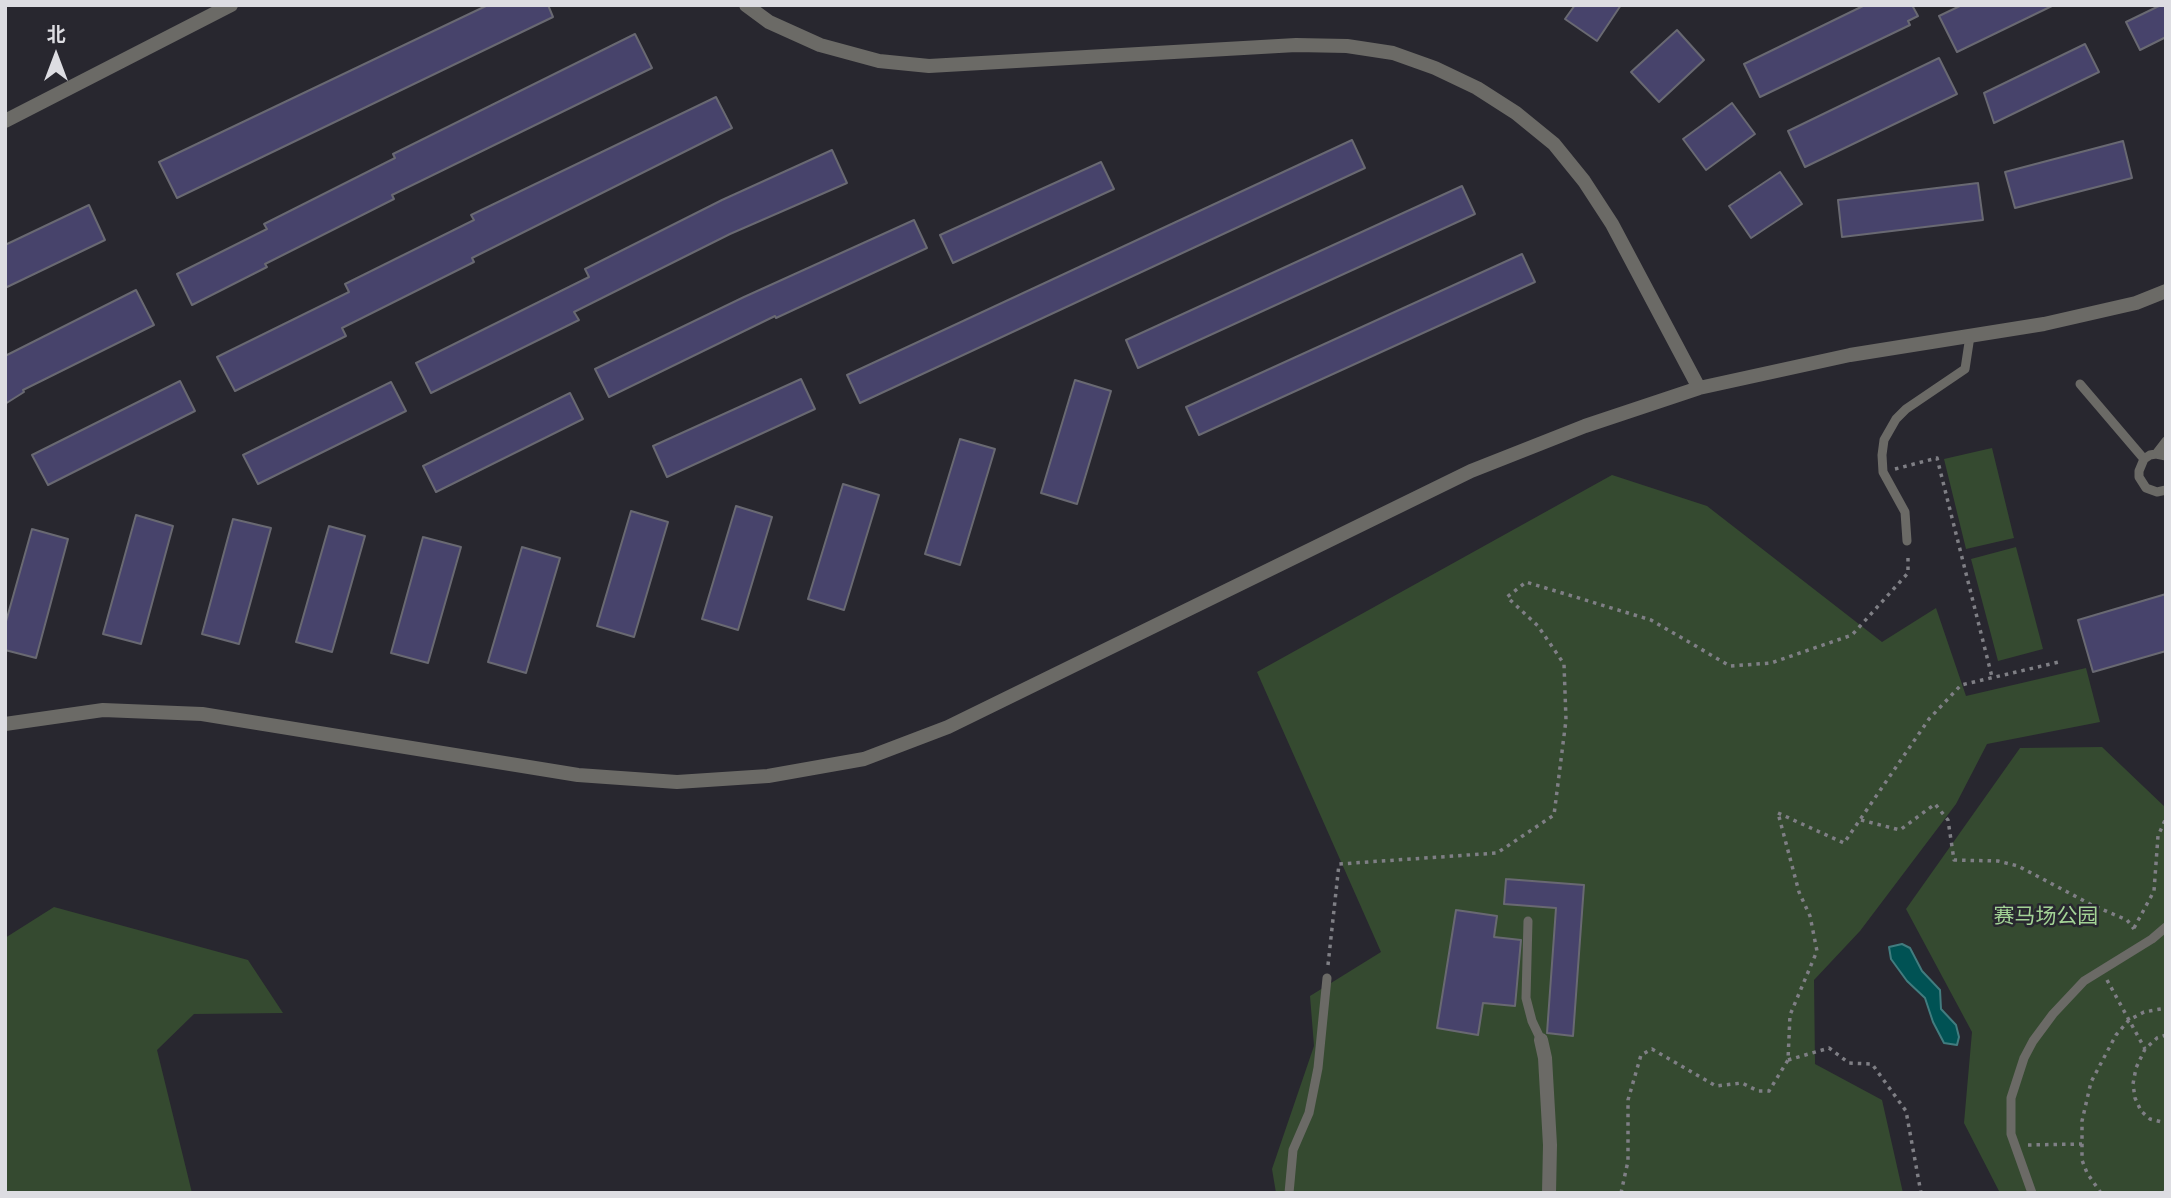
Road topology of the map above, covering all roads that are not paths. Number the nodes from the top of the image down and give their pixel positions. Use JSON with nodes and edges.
{"nodes":[{"id":1,"x":231,"y":5,"type":"edge"},
{"id":2,"x":746,"y":5,"type":"edge"},
{"id":3,"x":5,"y":121,"type":"edge"},
{"id":4,"x":2166,"y":291,"type":"edge"},
{"id":5,"x":1970,"y":336,"type":"junction"},
{"id":6,"x":2080,"y":384,"type":"dead end"},
{"id":7,"x":1699,"y":388,"type":"junction"},
{"id":8,"x":2166,"y":441,"type":"edge"},
{"id":9,"x":2161,"y":455,"type":"edge"},
{"id":10,"x":2144,"y":459,"type":"junction"},
{"id":11,"x":2166,"y":490,"type":"edge"},
{"id":12,"x":1907,"y":541,"type":"road end"},
{"id":13,"x":5,"y":724,"type":"edge"},
{"id":14,"x":1528,"y":921,"type":"dead end"},
{"id":15,"x":2166,"y":927,"type":"edge"},
{"id":16,"x":1327,"y":978,"type":"road end"},
{"id":17,"x":1541,"y":1040,"type":"joint"},
{"id":18,"x":1289,"y":1193,"type":"edge"},
{"id":19,"x":1549,"y":1193,"type":"edge"},
{"id":20,"x":2032,"y":1193,"type":"edge"}],
"edges":[{"from":1,"to":3,"type":"street"},
{"from":2,"to":7,"type":"street"},
{"from":4,"to":5,"type":"street"},
{"from":5,"to":7,"type":"street"},
{"from":5,"to":12,"type":"lane"},
{"from":6,"to":10,"type":"lane"},
{"from":7,"to":13,"type":"street"},
{"from":8,"to":9,"type":"lane"},
{"from":9,"to":10,"type":"lane"},
{"from":10,"to":11,"type":"lane"},
{"from":14,"to":17,"type":"lane"},
{"from":15,"to":20,"type":"lane"},
{"from":16,"to":18,"type":"lane"},
{"from":17,"to":19,"type":"street"}]}
